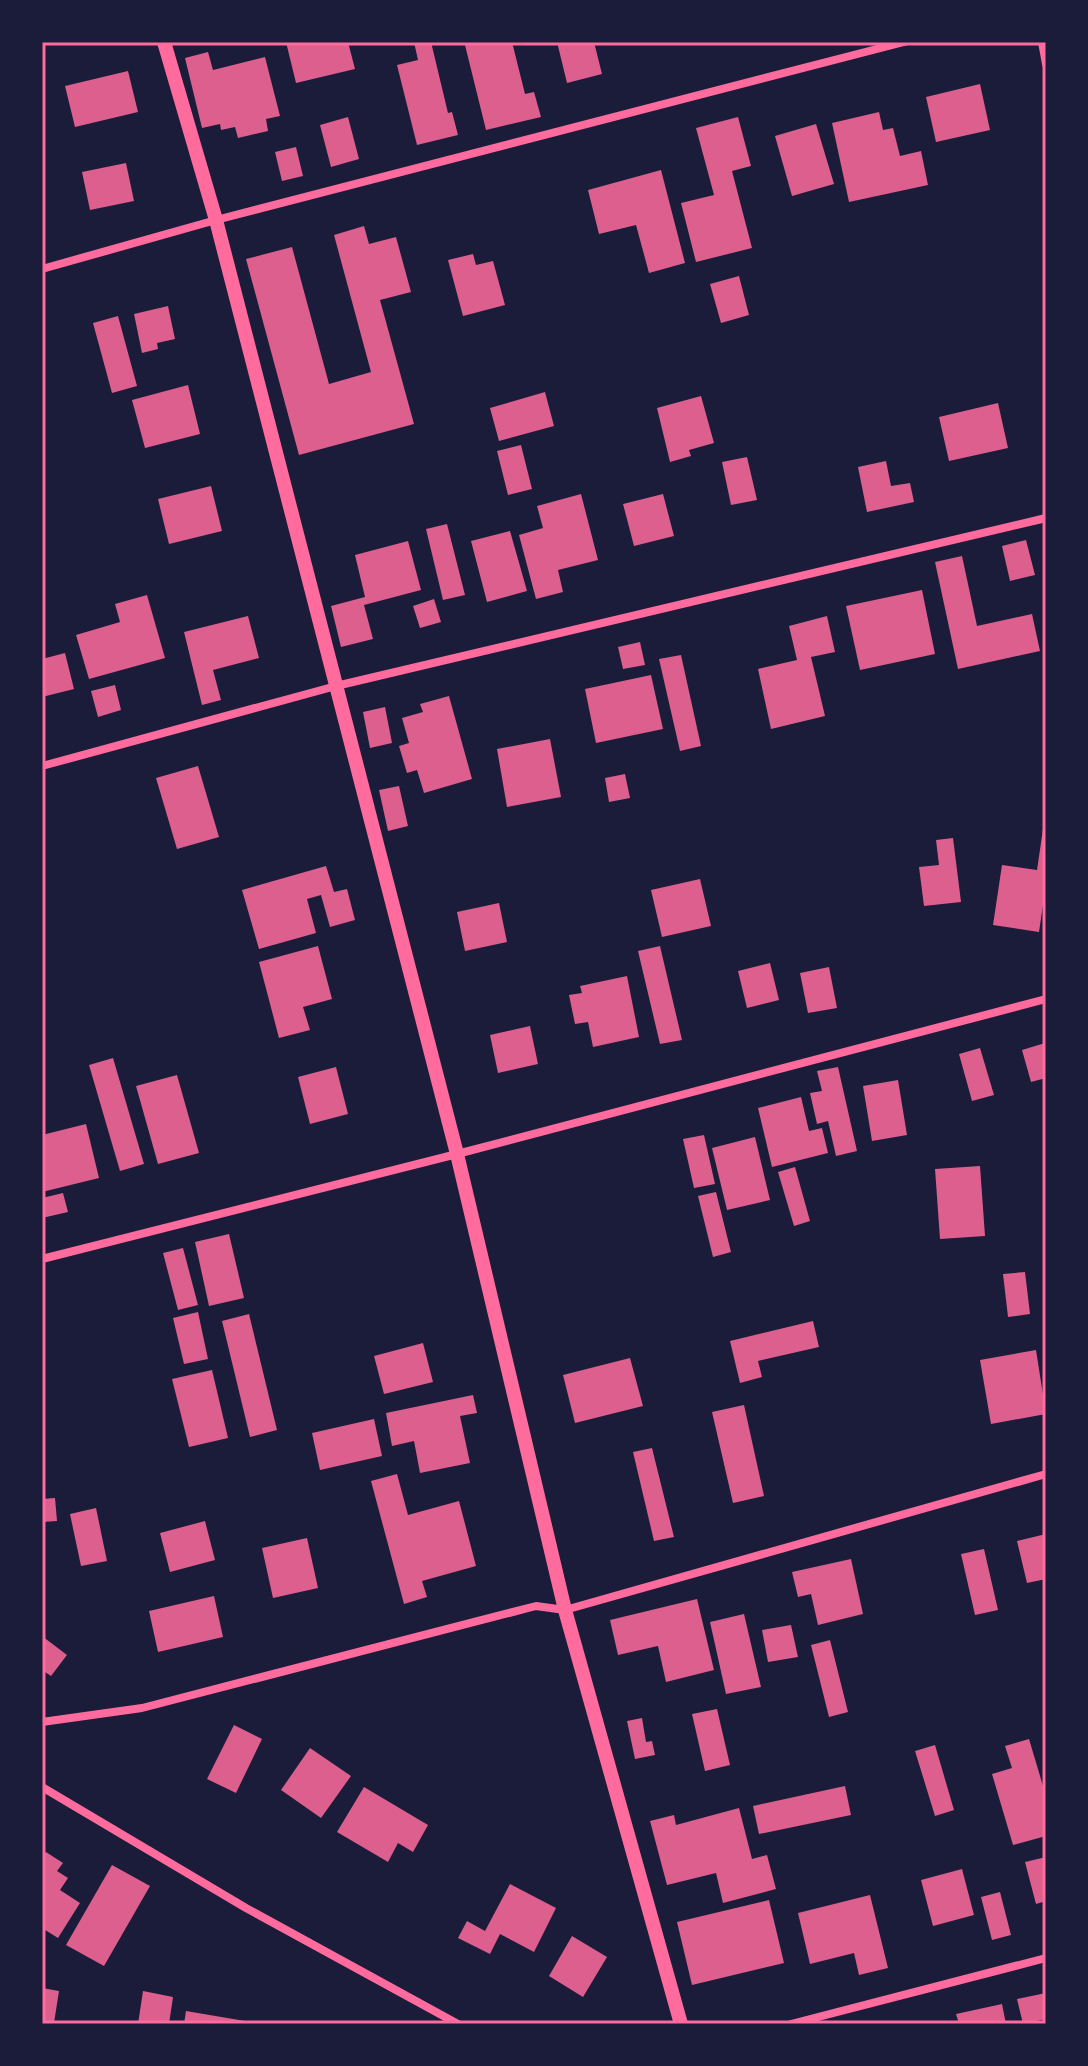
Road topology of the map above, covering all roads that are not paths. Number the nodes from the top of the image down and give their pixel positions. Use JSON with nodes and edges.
{"nodes":[{"id":1,"x":164,"y":42,"type":"edge"},
{"id":2,"x":904,"y":42,"type":"edge"},
{"id":3,"x":1042,"y":42,"type":"edge"},
{"id":4,"x":1046,"y":64,"type":"edge"},
{"id":5,"x":216,"y":220,"type":"junction"},
{"id":6,"x":42,"y":269,"type":"edge"},
{"id":7,"x":1046,"y":518,"type":"edge"},
{"id":8,"x":336,"y":686,"type":"junction"},
{"id":9,"x":42,"y":766,"type":"edge"},
{"id":10,"x":1046,"y":999,"type":"edge"},
{"id":11,"x":457,"y":1154,"type":"junction"},
{"id":12,"x":42,"y":1259,"type":"edge"},
{"id":13,"x":1046,"y":1474,"type":"edge"},
{"id":14,"x":565,"y":1610,"type":"junction"},
{"id":15,"x":42,"y":1722,"type":"edge"},
{"id":16,"x":42,"y":1787,"type":"edge"},
{"id":17,"x":1046,"y":1958,"type":"edge"},
{"id":18,"x":458,"y":2024,"type":"edge"},
{"id":19,"x":681,"y":2024,"type":"edge"},
{"id":20,"x":791,"y":2024,"type":"edge"}],
"edges":[{"from":1,"to":5,"type":"street"},
{"from":2,"to":5,"type":"street"},
{"from":3,"to":4,"type":"street"},
{"from":5,"to":6,"type":"street"},
{"from":5,"to":8,"type":"street"},
{"from":7,"to":8,"type":"street"},
{"from":8,"to":9,"type":"street"},
{"from":8,"to":11,"type":"street"},
{"from":10,"to":11,"type":"street"},
{"from":11,"to":12,"type":"street"},
{"from":11,"to":14,"type":"street"},
{"from":13,"to":14,"type":"street"},
{"from":14,"to":15,"type":"street"},
{"from":14,"to":19,"type":"street"},
{"from":16,"to":18,"type":"street"},
{"from":17,"to":20,"type":"street"}]}
